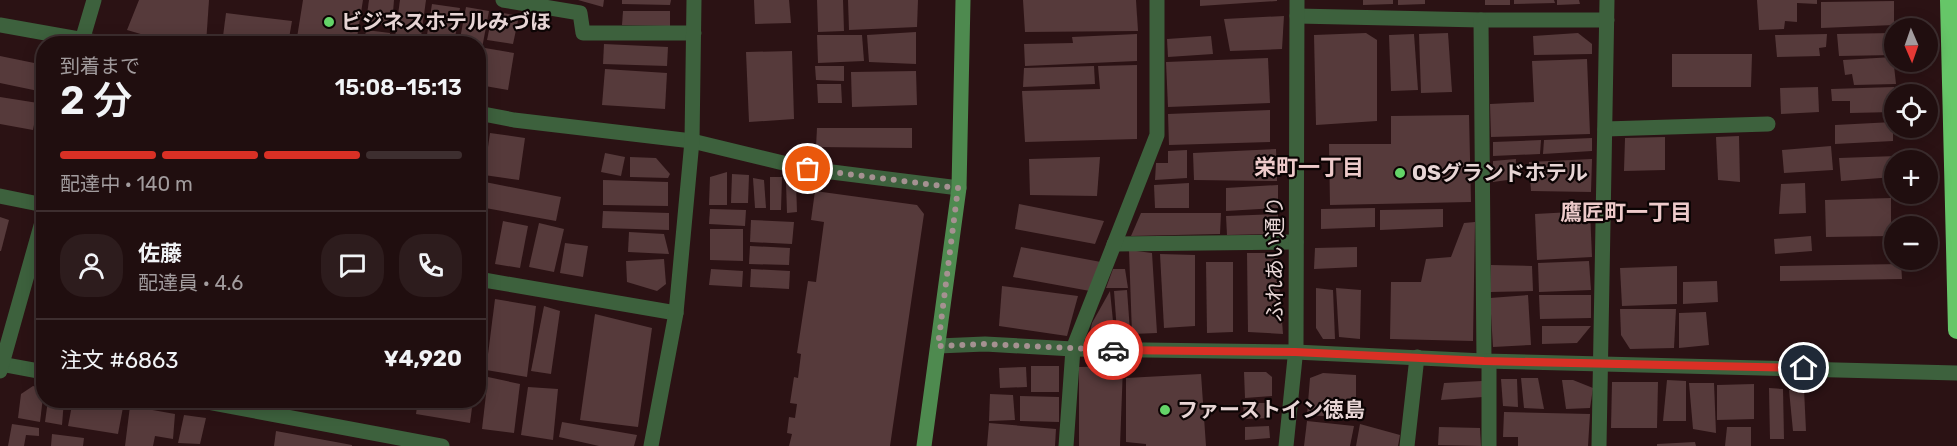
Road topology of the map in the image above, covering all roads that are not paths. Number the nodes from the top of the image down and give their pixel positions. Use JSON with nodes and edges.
{"nodes":[{"id":1,"x":94,"y":0,"type":"edge"},
{"id":2,"x":502,"y":0,"type":"edge"},
{"id":3,"x":694,"y":0,"type":"edge"},
{"id":4,"x":963,"y":0,"type":"edge"},
{"id":5,"x":1157,"y":0,"type":"edge"},
{"id":6,"x":1297,"y":0,"type":"edge"},
{"id":7,"x":1607,"y":0,"type":"edge"},
{"id":8,"x":1949,"y":0,"type":"edge"},
{"id":9,"x":1297,"y":16,"type":"junction"},
{"id":10,"x":1481,"y":20,"type":"junction"},
{"id":11,"x":1607,"y":20,"type":"junction"},
{"id":12,"x":0,"y":25,"type":"edge"},
{"id":13,"x":694,"y":33,"type":"junction"},
{"id":14,"x":56,"y":36,"type":"edge"},
{"id":15,"x":83,"y":36,"type":"edge"},
{"id":16,"x":486,"y":115,"type":"edge"},
{"id":17,"x":1768,"y":124,"type":"dead end"},
{"id":18,"x":1605,"y":129,"type":"junction"},
{"id":19,"x":692,"y":141,"type":"junction"},
{"id":20,"x":958,"y":188,"type":"junction"},
{"id":21,"x":0,"y":196,"type":"edge"},
{"id":22,"x":36,"y":203,"type":"edge"},
{"id":23,"x":1296,"y":242,"type":"junction"},
{"id":24,"x":36,"y":243,"type":"edge"},
{"id":25,"x":1114,"y":244,"type":"junction"},
{"id":26,"x":486,"y":280,"type":"edge"},
{"id":27,"x":676,"y":312,"type":"junction"},
{"id":28,"x":1957,"y":330,"type":"edge"},
{"id":29,"x":938,"y":346,"type":"junction"},
{"id":30,"x":1073,"y":349,"type":"junction"},
{"id":31,"x":1295,"y":352,"type":"junction"},
{"id":32,"x":1417,"y":357,"type":"junction"},
{"id":33,"x":1486,"y":361,"type":"junction"},
{"id":34,"x":1601,"y":364,"type":"junction"},
{"id":35,"x":1,"y":367,"type":"edge"},
{"id":36,"x":36,"y":371,"type":"edge"},
{"id":37,"x":1957,"y":373,"type":"edge"},
{"id":38,"x":239,"y":408,"type":"edge"},
{"id":39,"x":442,"y":446,"type":"edge"},
{"id":40,"x":651,"y":446,"type":"edge"},
{"id":41,"x":924,"y":446,"type":"edge"},
{"id":42,"x":1066,"y":446,"type":"edge"},
{"id":43,"x":1286,"y":446,"type":"edge"},
{"id":44,"x":1407,"y":446,"type":"edge"},
{"id":45,"x":1489,"y":446,"type":"edge"},
{"id":46,"x":1599,"y":446,"type":"edge"}],
"edges":[{"from":1,"to":15,"type":"street"},
{"from":2,"to":13,"type":"street"},
{"from":3,"to":13,"type":"street"},
{"from":4,"to":20,"type":"street"},
{"from":5,"to":25,"type":"street"},
{"from":6,"to":9,"type":"street","name":"ふれあい通り"},
{"from":7,"to":11,"type":"street"},
{"from":8,"to":28,"type":"highway"},
{"from":9,"to":10,"type":"street"},
{"from":9,"to":23,"type":"street","name":"ふれあい通り"},
{"from":10,"to":11,"type":"street"},
{"from":10,"to":33,"type":"street"},
{"from":11,"to":18,"type":"street"},
{"from":12,"to":14,"type":"street"},
{"from":13,"to":19,"type":"street"},
{"from":16,"to":19,"type":"street"},
{"from":17,"to":18,"type":"street"},
{"from":18,"to":34,"type":"street"},
{"from":19,"to":20,"type":"street"},
{"from":19,"to":27,"type":"street"},
{"from":20,"to":29,"type":"street"},
{"from":21,"to":22,"type":"street"},
{"from":23,"to":25,"type":"street"},
{"from":23,"to":31,"type":"street","name":"ふれあい通り"},
{"from":24,"to":35,"type":"street"},
{"from":25,"to":30,"type":"street"},
{"from":26,"to":27,"type":"street"},
{"from":27,"to":40,"type":"street"},
{"from":29,"to":30,"type":"street"},
{"from":29,"to":41,"type":"street"},
{"from":30,"to":31,"type":"street"},
{"from":30,"to":42,"type":"street"},
{"from":31,"to":32,"type":"street"},
{"from":31,"to":43,"type":"street","name":"ふれあい通り"},
{"from":32,"to":33,"type":"street"},
{"from":32,"to":44,"type":"street"},
{"from":33,"to":34,"type":"street"},
{"from":33,"to":45,"type":"street"},
{"from":34,"to":37,"type":"street"},
{"from":34,"to":46,"type":"street"},
{"from":35,"to":36,"type":"street"},
{"from":38,"to":39,"type":"street"}]}
